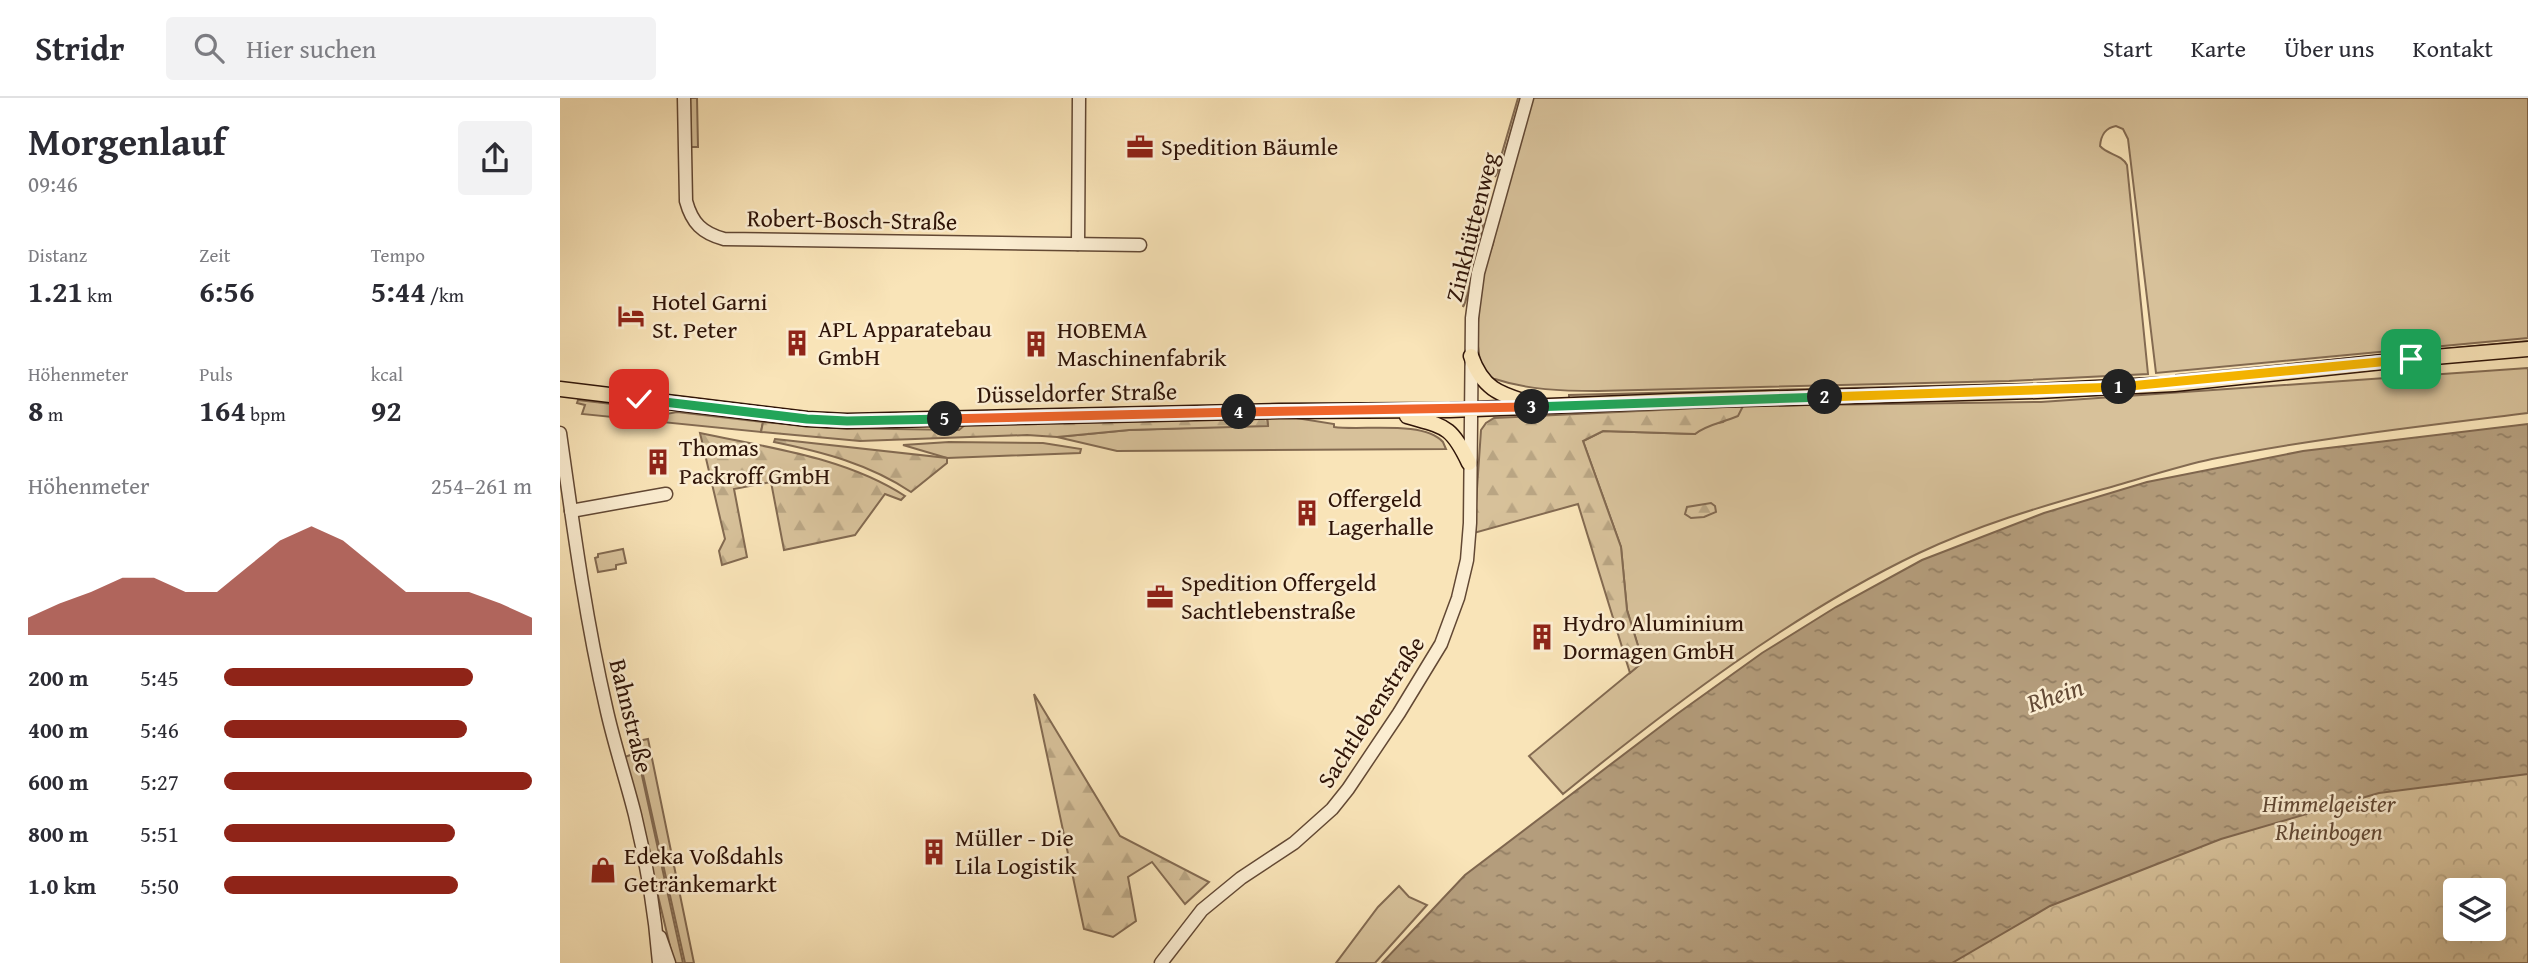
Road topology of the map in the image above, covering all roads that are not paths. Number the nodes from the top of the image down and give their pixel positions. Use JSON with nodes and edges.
{"nodes":[{"id":1,"x":684,"y":98,"type":"edge"},
{"id":2,"x":1079,"y":98,"type":"edge"},
{"id":3,"x":1527,"y":98,"type":"edge"},
{"id":4,"x":1078,"y":244,"type":"junction"},
{"id":5,"x":1140,"y":245,"type":"dead end"},
{"id":6,"x":2528,"y":349,"type":"edge"},
{"id":7,"x":1471,"y":356,"type":"junction"},
{"id":8,"x":560,"y":389,"type":"edge"},
{"id":9,"x":1543,"y":407,"type":"junction"},
{"id":10,"x":1470,"y":409,"type":"junction"},
{"id":11,"x":1388,"y":411,"type":"junction"},
{"id":12,"x":560,"y":433,"type":"edge"},
{"id":13,"x":1469,"y":463,"type":"junction"},
{"id":14,"x":666,"y":494,"type":"dead end"},
{"id":15,"x":571,"y":511,"type":"junction"},
{"id":16,"x":657,"y":930,"type":"junction"},
{"id":17,"x":659,"y":963,"type":"edge"},
{"id":18,"x":669,"y":963,"type":"edge"},
{"id":19,"x":1161,"y":963,"type":"edge"}],
"edges":[{"from":1,"to":4,"type":"street","name":"Robert-Bosch-Straße"},
{"from":2,"to":4,"type":"street"},
{"from":3,"to":7,"type":"street","name":"Zinkhüttenweg"},
{"from":4,"to":5,"type":"street","name":"Robert-Bosch-Straße"},
{"from":6,"to":9,"type":"main road","name":"Düsseldorfer Straße"},
{"from":7,"to":9,"type":"main road"},
{"from":7,"to":10,"type":"street","name":"Zinkhüttenweg"},
{"from":8,"to":11,"type":"main road","name":"Düsseldorfer Straße"},
{"from":9,"to":10,"type":"main road","name":"Düsseldorfer Straße"},
{"from":10,"to":11,"type":"main road","name":"Düsseldorfer Straße"},
{"from":10,"to":13,"type":"street","name":"Sachtlebenstraße"},
{"from":11,"to":13,"type":"main road"},
{"from":12,"to":15,"type":"street","name":"Bahnstraße"},
{"from":13,"to":19,"type":"street","name":"Sachtlebenstraße"},
{"from":14,"to":15,"type":"street"},
{"from":15,"to":16,"type":"street","name":"Bahnstraße"},
{"from":16,"to":17,"type":"street","name":"Bahnstraße"},
{"from":16,"to":18,"type":"street","name":"Bahnstraße"}]}
